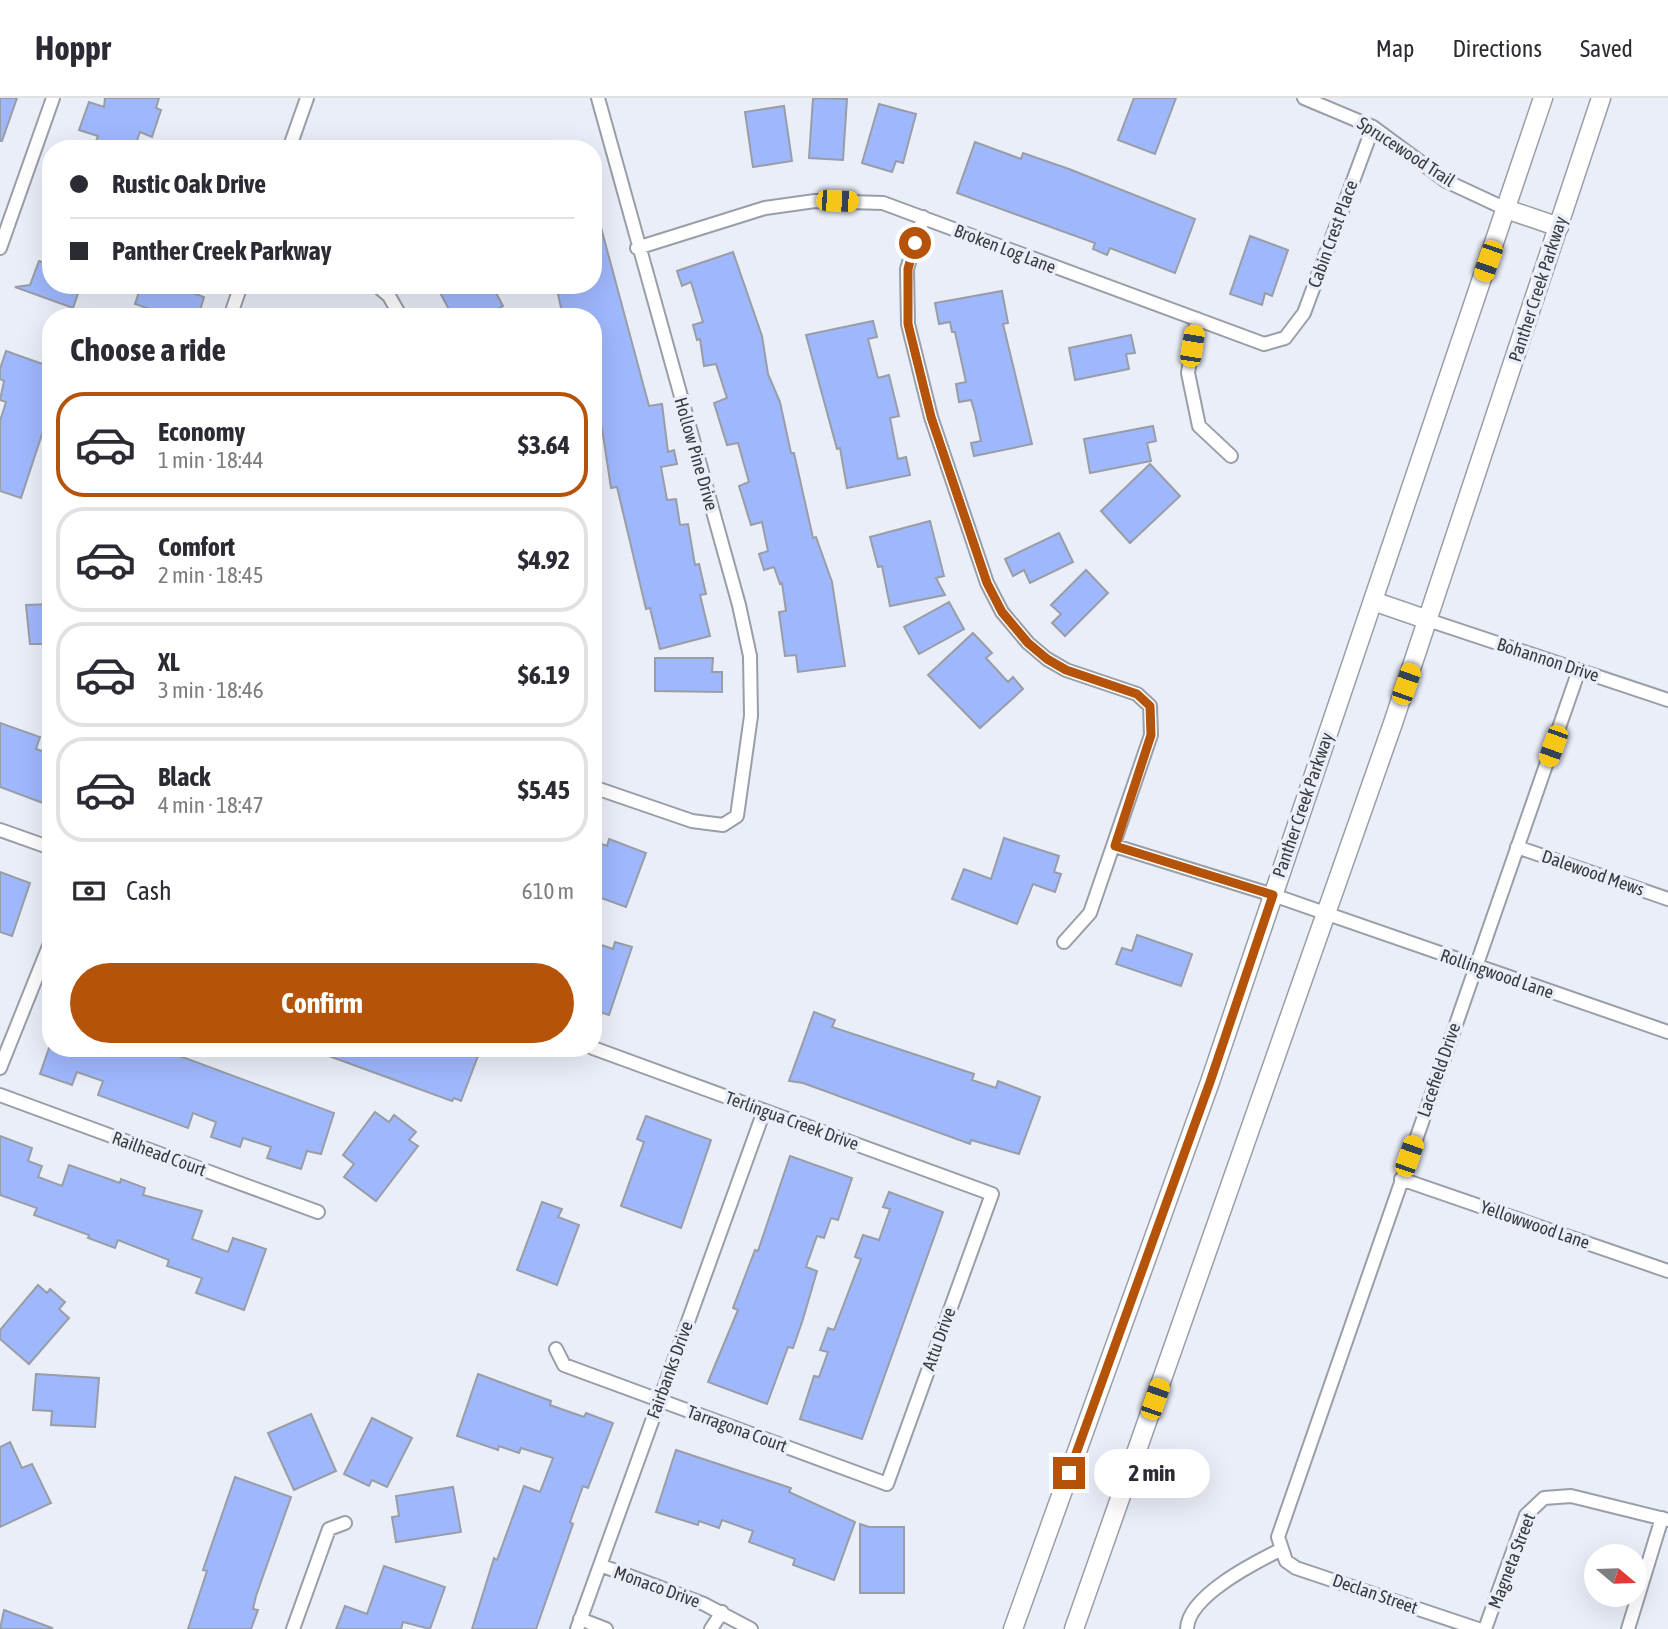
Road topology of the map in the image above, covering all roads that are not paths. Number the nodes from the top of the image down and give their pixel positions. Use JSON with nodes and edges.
{"nodes":[{"id":1,"x":53,"y":98,"type":"edge"},
{"id":2,"x":307,"y":98,"type":"edge"},
{"id":3,"x":598,"y":98,"type":"edge"},
{"id":4,"x":1304,"y":98,"type":"edge"},
{"id":5,"x":1543,"y":98,"type":"edge"},
{"id":6,"x":1601,"y":98,"type":"edge"},
{"id":7,"x":1373,"y":127,"type":"junction"},
{"id":8,"x":292,"y":140,"type":"edge"},
{"id":9,"x":1506,"y":209,"type":"junction"},
{"id":10,"x":923,"y":217,"type":"junction"},
{"id":11,"x":1559,"y":227,"type":"junction"},
{"id":12,"x":0,"y":248,"type":"edge"},
{"id":13,"x":638,"y":248,"type":"junction"},
{"id":14,"x":1196,"y":319,"type":"junction"},
{"id":15,"x":1285,"y":338,"type":"joint"},
{"id":16,"x":1231,"y":456,"type":"dead end"},
{"id":17,"x":1373,"y":601,"type":"junction"},
{"id":18,"x":1428,"y":620,"type":"junction"},
{"id":19,"x":1579,"y":670,"type":"junction"},
{"id":20,"x":1668,"y":700,"type":"edge"},
{"id":21,"x":602,"y":790,"type":"edge"},
{"id":22,"x":0,"y":830,"type":"edge"},
{"id":23,"x":42,"y":845,"type":"edge"},
{"id":24,"x":1115,"y":846,"type":"junction"},
{"id":25,"x":1517,"y":847,"type":"junction"},
{"id":26,"x":1273,"y":895,"type":"junction"},
{"id":27,"x":1668,"y":899,"type":"edge"},
{"id":28,"x":1326,"y":914,"type":"junction"},
{"id":29,"x":1063,"y":942,"type":"dead end"},
{"id":30,"x":42,"y":963,"type":"edge"},
{"id":31,"x":1475,"y":967,"type":"junction"},
{"id":32,"x":1668,"y":1032,"type":"edge"},
{"id":33,"x":602,"y":1051,"type":"edge"},
{"id":34,"x":0,"y":1068,"type":"edge"},
{"id":35,"x":0,"y":1095,"type":"edge"},
{"id":36,"x":764,"y":1111,"type":"junction"},
{"id":37,"x":1401,"y":1179,"type":"junction"},
{"id":38,"x":992,"y":1194,"type":"joint"},
{"id":39,"x":317,"y":1212,"type":"dead end"},
{"id":40,"x":1668,"y":1271,"type":"edge"},
{"id":41,"x":556,"y":1349,"type":"dead end"},
{"id":42,"x":659,"y":1400,"type":"junction"},
{"id":43,"x":887,"y":1484,"type":"joint"},
{"id":44,"x":1665,"y":1519,"type":"edge"},
{"id":45,"x":345,"y":1523,"type":"dead end"},
{"id":46,"x":1280,"y":1550,"type":"junction"},
{"id":47,"x":600,"y":1565,"type":"junction"},
{"id":48,"x":722,"y":1612,"type":"junction"},
{"id":49,"x":578,"y":1624,"type":"edge"},
{"id":50,"x":293,"y":1629,"type":"edge"},
{"id":51,"x":606,"y":1629,"type":"edge"},
{"id":52,"x":711,"y":1629,"type":"edge"},
{"id":53,"x":751,"y":1629,"type":"edge"},
{"id":54,"x":1013,"y":1629,"type":"edge"},
{"id":55,"x":1074,"y":1629,"type":"edge"},
{"id":56,"x":1187,"y":1629,"type":"edge"},
{"id":57,"x":1478,"y":1629,"type":"edge"},
{"id":58,"x":1485,"y":1629,"type":"edge"},
{"id":59,"x":1628,"y":1629,"type":"edge"}],
"edges":[{"from":1,"to":12,"type":"street"},
{"from":2,"to":8,"type":"street"},
{"from":3,"to":13,"type":"street","name":"Hollow Pine Drive"},
{"from":4,"to":7,"type":"street","name":"Sprucewood Trail"},
{"from":5,"to":9,"type":"main road","name":"Panther Creek Parkway"},
{"from":6,"to":11,"type":"main road","name":"Panther Creek Parkway"},
{"from":7,"to":9,"type":"street","name":"Sprucewood Trail"},
{"from":7,"to":15,"type":"street","name":"Cabin Crest Place"},
{"from":9,"to":11,"type":"main road"},
{"from":9,"to":17,"type":"main road","name":"Panther Creek Parkway"},
{"from":10,"to":13,"type":"street","name":"Broken Log Lane"},
{"from":10,"to":14,"type":"street","name":"Broken Log Lane"},
{"from":10,"to":24,"type":"street"},
{"from":11,"to":18,"type":"main road","name":"Panther Creek Parkway"},
{"from":13,"to":21,"type":"street","name":"Hollow Pine Drive"},
{"from":14,"to":15,"type":"street","name":"Broken Log Lane"},
{"from":14,"to":16,"type":"street"},
{"from":17,"to":18,"type":"main road"},
{"from":17,"to":26,"type":"main road","name":"Panther Creek Parkway"},
{"from":18,"to":19,"type":"street","name":"Bohannon Drive"},
{"from":18,"to":28,"type":"main road","name":"Panther Creek Parkway"},
{"from":19,"to":20,"type":"street","name":"Bohannon Drive"},
{"from":19,"to":25,"type":"street","name":"Lacefield Drive"},
{"from":22,"to":23,"type":"street"},
{"from":24,"to":26,"type":"street","name":"Rollingwood Lane"},
{"from":24,"to":29,"type":"street"},
{"from":25,"to":27,"type":"street","name":"Dalewood Mews"},
{"from":25,"to":31,"type":"street","name":"Lacefield Drive"},
{"from":26,"to":28,"type":"street","name":"Rollingwood Lane"},
{"from":26,"to":54,"type":"main road","name":"Panther Creek Parkway"},
{"from":28,"to":31,"type":"street","name":"Rollingwood Lane"},
{"from":28,"to":55,"type":"main road","name":"Panther Creek Parkway"},
{"from":30,"to":34,"type":"street"},
{"from":31,"to":32,"type":"street","name":"Rollingwood Lane"},
{"from":31,"to":37,"type":"street","name":"Lacefield Drive"},
{"from":33,"to":36,"type":"street","name":"Terlingua Creek Drive"},
{"from":35,"to":39,"type":"street","name":"Railhead Court"},
{"from":36,"to":38,"type":"street","name":"Terlingua Creek Drive"},
{"from":36,"to":42,"type":"street","name":"Fairbanks Drive"},
{"from":37,"to":40,"type":"street","name":"Yellowwood Lane"},
{"from":37,"to":46,"type":"street","name":"Lacefield Drive"},
{"from":38,"to":43,"type":"street","name":"Attu Drive"},
{"from":41,"to":42,"type":"street","name":"Tarragona Court"},
{"from":42,"to":43,"type":"street","name":"Tarragona Court"},
{"from":42,"to":47,"type":"street","name":"Fairbanks Drive"},
{"from":44,"to":58,"type":"street","name":"Magneta Street"},
{"from":44,"to":59,"type":"street"},
{"from":45,"to":50,"type":"street"},
{"from":46,"to":56,"type":"street"},
{"from":46,"to":57,"type":"street","name":"Declan Street"},
{"from":47,"to":48,"type":"street","name":"Monaco Drive"},
{"from":47,"to":49,"type":"street","name":"Fairbanks Drive"},
{"from":48,"to":52,"type":"street"},
{"from":48,"to":53,"type":"street","name":"Monaco Drive"},
{"from":49,"to":51,"type":"street"}]}
